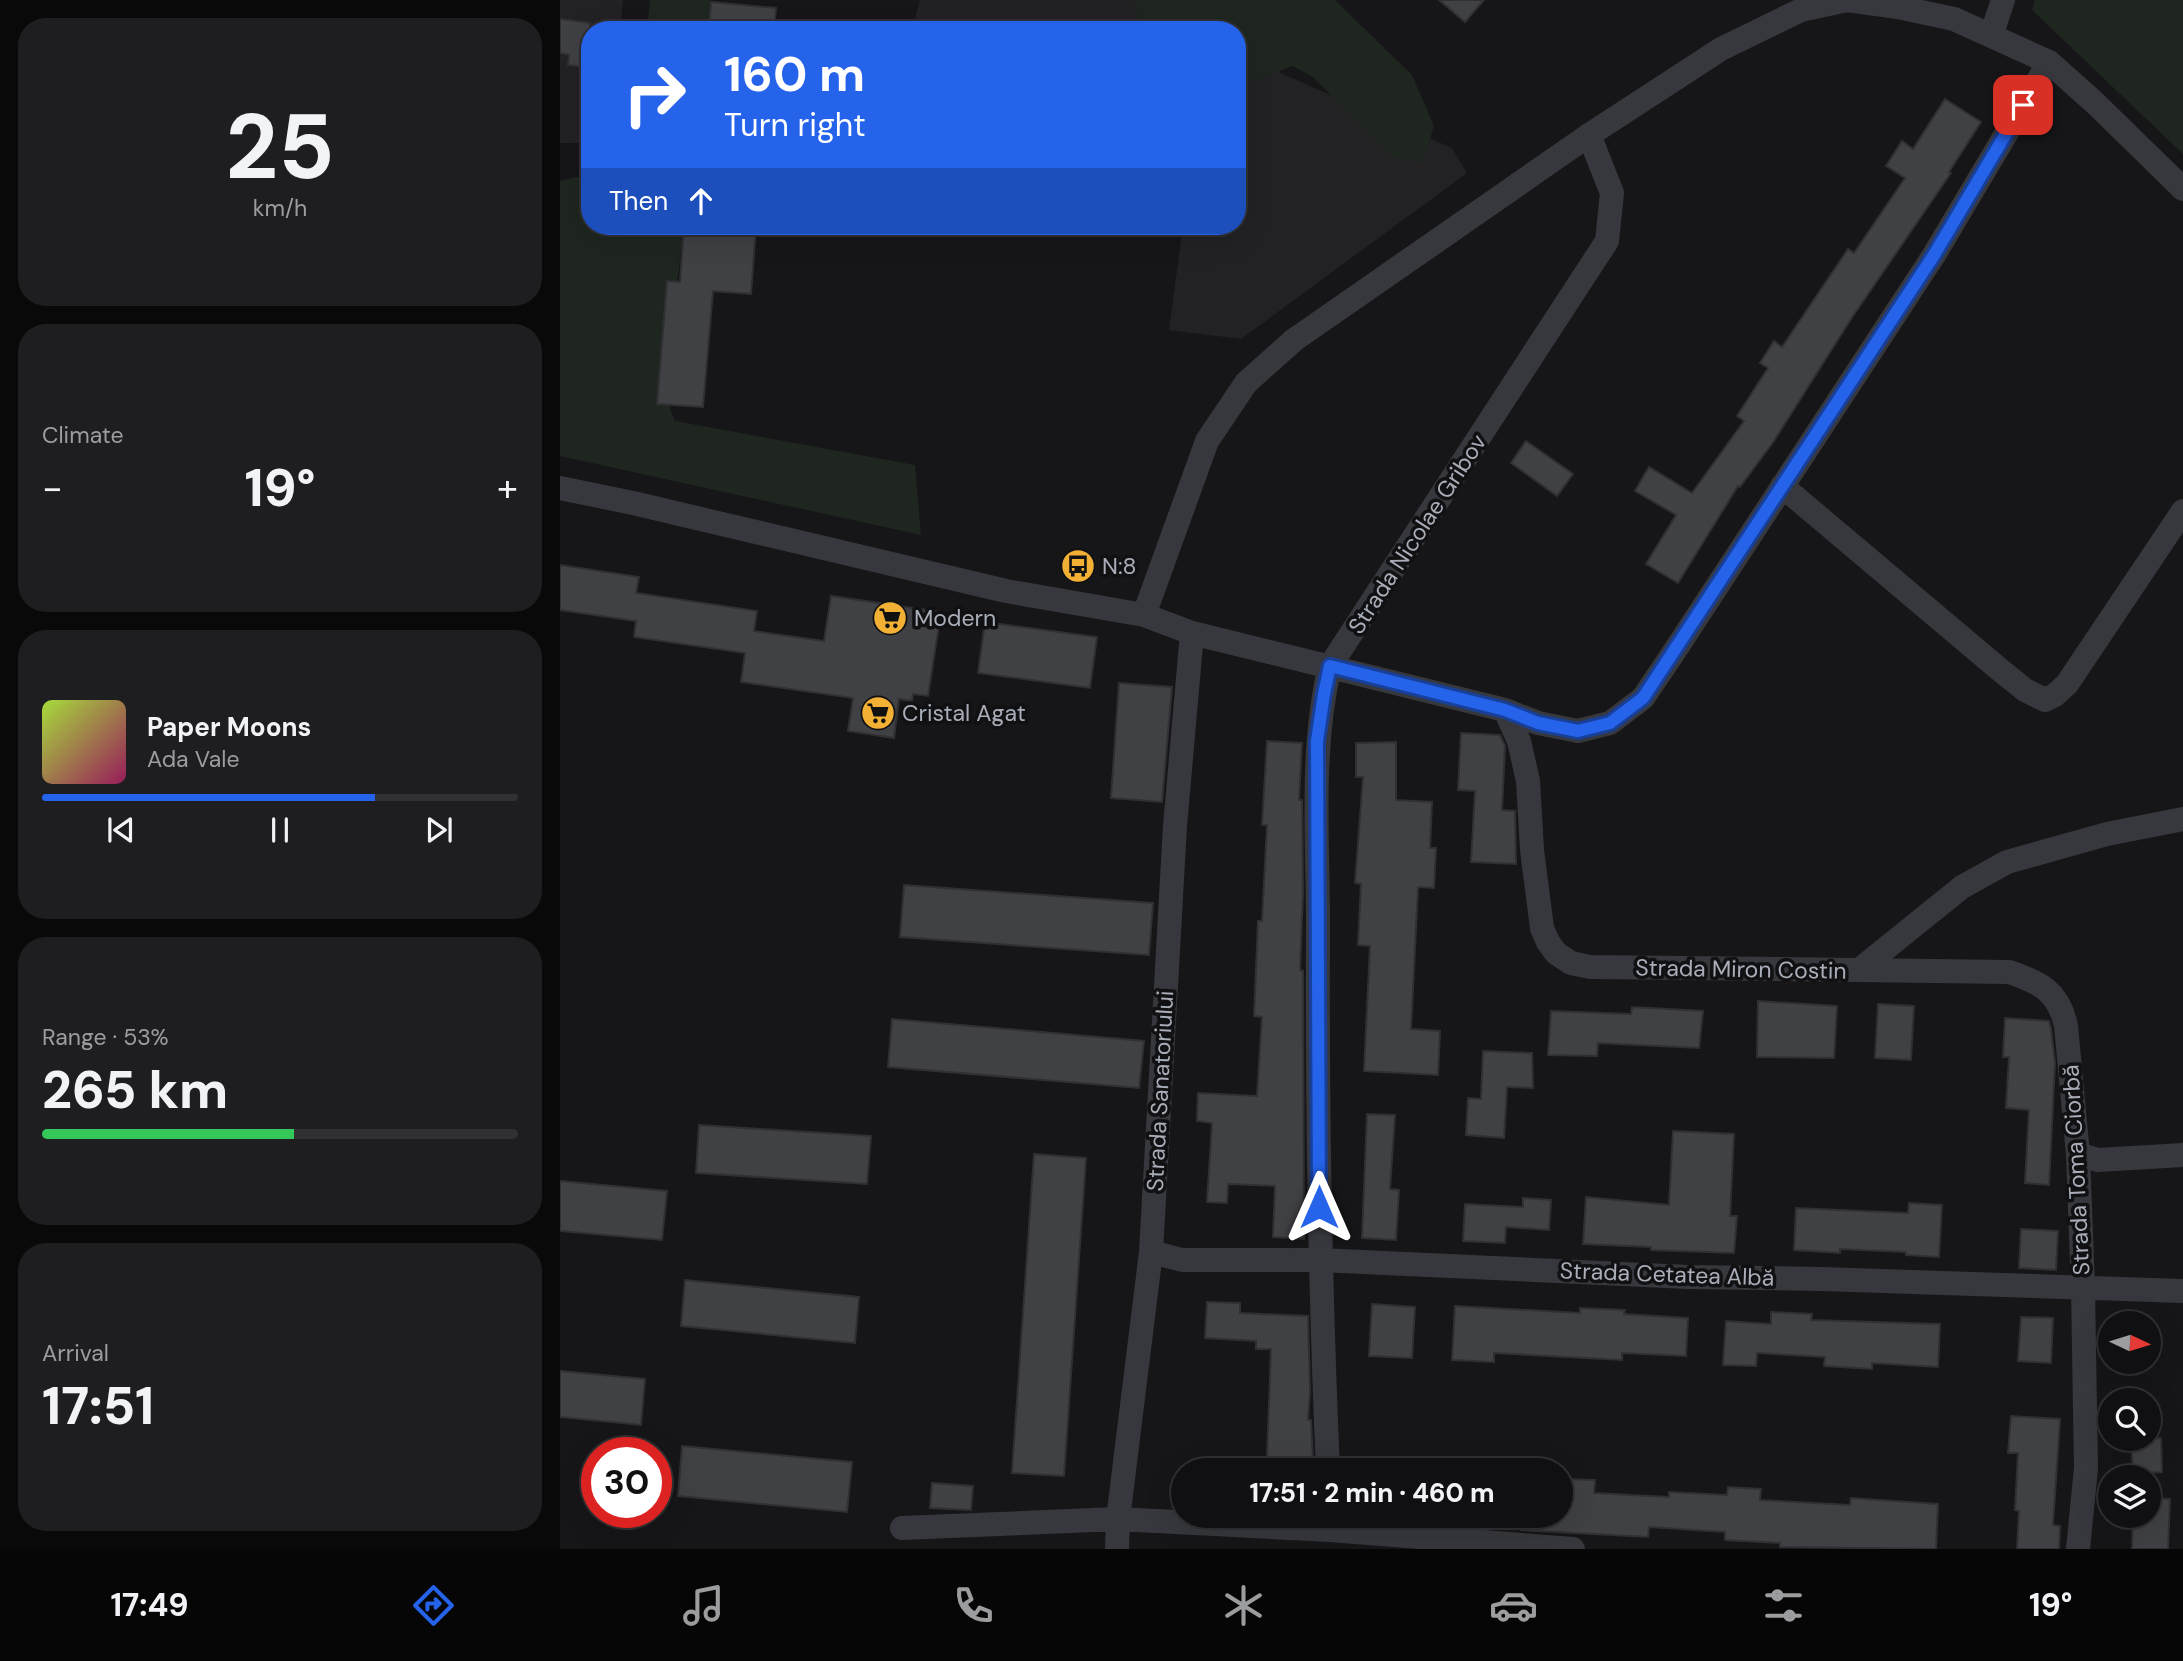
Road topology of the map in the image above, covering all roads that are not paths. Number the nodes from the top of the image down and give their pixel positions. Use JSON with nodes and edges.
{"nodes":[{"id":1,"x":2003,"y":0,"type":"edge"},
{"id":2,"x":1933,"y":7,"type":"edge"},
{"id":3,"x":1991,"y":36,"type":"junction"},
{"id":4,"x":2049,"y":62,"type":"junction"},
{"id":5,"x":1589,"y":135,"type":"junction"},
{"id":6,"x":2183,"y":189,"type":"edge"},
{"id":7,"x":1782,"y":486,"type":"junction"},
{"id":8,"x":560,"y":488,"type":"edge"},
{"id":9,"x":2183,"y":511,"type":"edge"},
{"id":10,"x":1144,"y":615,"type":"junction"},
{"id":11,"x":1192,"y":633,"type":"junction"},
{"id":12,"x":1330,"y":666,"type":"junction"},
{"id":13,"x":1505,"y":710,"type":"junction"},
{"id":14,"x":2183,"y":818,"type":"edge"},
{"id":15,"x":1859,"y":970,"type":"junction"},
{"id":16,"x":2078,"y":1154,"type":"junction"},
{"id":17,"x":2183,"y":1155,"type":"edge"},
{"id":18,"x":1151,"y":1252,"type":"junction"},
{"id":19,"x":1319,"y":1260,"type":"junction"},
{"id":20,"x":2082,"y":1288,"type":"junction"},
{"id":21,"x":2183,"y":1291,"type":"edge"},
{"id":22,"x":1327,"y":1458,"type":"edge"},
{"id":23,"x":1118,"y":1520,"type":"junction"},
{"id":24,"x":902,"y":1528,"type":"dead end"},
{"id":25,"x":1330,"y":1532,"type":"edge"},
{"id":26,"x":1117,"y":1549,"type":"edge"},
{"id":27,"x":1573,"y":1549,"type":"edge"},
{"id":28,"x":2078,"y":1549,"type":"edge"}],
"edges":[{"from":1,"to":3,"type":"street"},
{"from":2,"to":3,"type":"street"},
{"from":2,"to":5,"type":"street"},
{"from":3,"to":4,"type":"street"},
{"from":4,"to":6,"type":"street"},
{"from":4,"to":7,"type":"street"},
{"from":5,"to":10,"type":"street"},
{"from":5,"to":12,"type":"street","name":"Strada Nicolae Gribov"},
{"from":7,"to":9,"type":"street"},
{"from":7,"to":13,"type":"street"},
{"from":8,"to":10,"type":"street"},
{"from":10,"to":11,"type":"street"},
{"from":11,"to":12,"type":"street"},
{"from":11,"to":18,"type":"street","name":"Strada Sanatoriului"},
{"from":12,"to":13,"type":"street"},
{"from":12,"to":19,"type":"street","name":"Strada Nicolae Gribov"},
{"from":13,"to":15,"type":"street","name":"Strada Miron Costin"},
{"from":14,"to":15,"type":"street","name":"Strada Miron Costin"},
{"from":15,"to":16,"type":"street","name":"Strada Toma Ciorbă"},
{"from":16,"to":17,"type":"street"},
{"from":16,"to":20,"type":"street","name":"Strada Toma Ciorbă"},
{"from":18,"to":19,"type":"street","name":"Strada Cetatea Albă"},
{"from":18,"to":23,"type":"street","name":"Strada Sanatoriului"},
{"from":19,"to":20,"type":"street","name":"Strada Cetatea Albă"},
{"from":19,"to":22,"type":"street","name":"Strada Nicolae Gribov"},
{"from":20,"to":21,"type":"street","name":"Strada Cetatea Albă"},
{"from":20,"to":28,"type":"street","name":"Strada Toma Ciorbă"},
{"from":23,"to":24,"type":"street"},
{"from":23,"to":25,"type":"street"},
{"from":23,"to":26,"type":"street","name":"Strada Sanatoriului"},
{"from":25,"to":27,"type":"street"}]}
